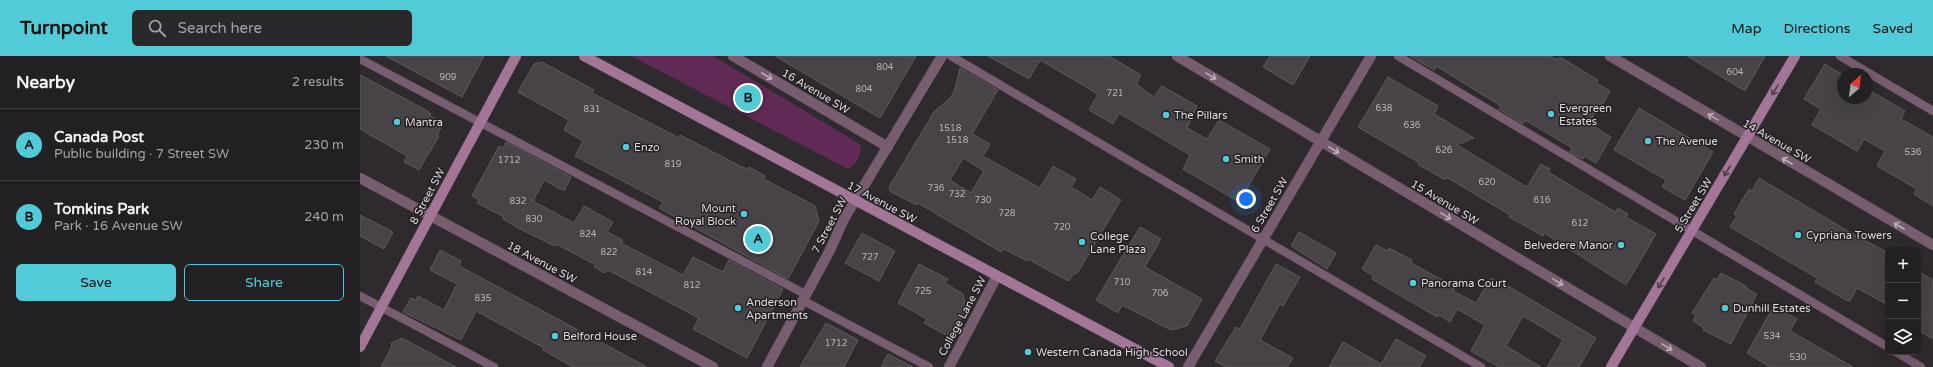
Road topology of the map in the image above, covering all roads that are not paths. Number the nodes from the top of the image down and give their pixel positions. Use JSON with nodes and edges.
{"nodes":[{"id":1,"x":516,"y":56,"type":"edge"},
{"id":2,"x":584,"y":56,"type":"edge"},
{"id":3,"x":733,"y":56,"type":"edge"},
{"id":4,"x":942,"y":56,"type":"edge"},
{"id":5,"x":951,"y":56,"type":"edge"},
{"id":6,"x":1178,"y":56,"type":"edge"},
{"id":7,"x":1371,"y":56,"type":"edge"},
{"id":8,"x":1398,"y":56,"type":"edge"},
{"id":9,"x":1610,"y":56,"type":"edge"},
{"id":10,"x":1795,"y":56,"type":"edge"},
{"id":11,"x":1840,"y":56,"type":"edge"},
{"id":12,"x":360,"y":58,"type":"edge"},
{"id":13,"x":1933,"y":111,"type":"edge"},
{"id":14,"x":480,"y":122,"type":"junction"},
{"id":15,"x":1747,"y":137,"type":"junction"},
{"id":16,"x":1320,"y":142,"type":"junction"},
{"id":17,"x":888,"y":147,"type":"junction"},
{"id":18,"x":360,"y":178,"type":"edge"},
{"id":19,"x":855,"y":201,"type":"junction"},
{"id":20,"x":430,"y":216,"type":"junction"},
{"id":21,"x":1691,"y":231,"type":"junction"},
{"id":22,"x":1264,"y":239,"type":"junction"},
{"id":23,"x":1933,"y":246,"type":"edge"},
{"id":24,"x":997,"y":276,"type":"junction"},
{"id":25,"x":360,"y":296,"type":"edge"},
{"id":26,"x":804,"y":297,"type":"junction"},
{"id":27,"x":381,"y":307,"type":"junction"},
{"id":28,"x":1634,"y":328,"type":"junction"},
{"id":29,"x":1885,"y":346,"type":"edge"},
{"id":30,"x":360,"y":347,"type":"edge"},
{"id":31,"x":1901,"y":355,"type":"edge"},
{"id":32,"x":494,"y":367,"type":"edge"},
{"id":33,"x":713,"y":367,"type":"edge"},
{"id":34,"x":767,"y":367,"type":"edge"},
{"id":35,"x":929,"y":367,"type":"edge"},
{"id":36,"x":949,"y":367,"type":"edge"},
{"id":37,"x":1169,"y":367,"type":"edge"},
{"id":38,"x":1188,"y":367,"type":"edge"},
{"id":39,"x":1481,"y":367,"type":"edge"},
{"id":40,"x":1611,"y":367,"type":"edge"},
{"id":41,"x":1701,"y":367,"type":"edge"},
{"id":42,"x":1921,"y":367,"type":"edge"}],
"edges":[{"from":1,"to":14,"type":"street","name":"8 Street SW"},
{"from":2,"to":19,"type":"street","name":"17 Avenue SW"},
{"from":3,"to":17,"type":"street","name":"16 Avenue SW","one_way":true},
{"from":4,"to":17,"type":"street","name":"7 Street SW"},
{"from":5,"to":22,"type":"lane"},
{"from":6,"to":16,"type":"street","name":"15 Avenue SW","one_way":true},
{"from":7,"to":16,"type":"street","name":"6 Street SW"},
{"from":8,"to":21,"type":"lane"},
{"from":15,"to":9,"type":"street","name":"14 Avenue SW","one_way":true},
{"from":10,"to":15,"type":"street","name":"5 Street SW","one_way":true},
{"from":11,"to":13,"type":"lane"},
{"from":12,"to":14,"type":"lane"},
{"from":14,"to":20,"type":"street","name":"8 Street SW"},
{"from":14,"to":26,"type":"lane"},
{"from":15,"to":21,"type":"street","name":"5 Street SW","one_way":true},
{"from":23,"to":15,"type":"street","name":"14 Avenue SW","one_way":true},
{"from":16,"to":22,"type":"street","name":"6 Street SW"},
{"from":16,"to":28,"type":"street","name":"15 Avenue SW","one_way":true},
{"from":17,"to":19,"type":"street","name":"7 Street SW"},
{"from":18,"to":20,"type":"street","name":"18 Avenue SW"},
{"from":19,"to":24,"type":"street","name":"17 Avenue SW"},
{"from":19,"to":26,"type":"street","name":"7 Street SW"},
{"from":20,"to":27,"type":"street","name":"8 Street SW"},
{"from":20,"to":33,"type":"street","name":"18 Avenue SW"},
{"from":21,"to":28,"type":"street","name":"5 Street SW","one_way":true},
{"from":21,"to":29,"type":"lane"},
{"from":22,"to":38,"type":"street","name":"6 Street SW"},
{"from":22,"to":39,"type":"lane"},
{"from":24,"to":36,"type":"street","name":"College Lane SW"},
{"from":24,"to":37,"type":"street","name":"17 Avenue SW"},
{"from":25,"to":27,"type":"lane"},
{"from":26,"to":34,"type":"street","name":"7 Street SW"},
{"from":26,"to":35,"type":"lane"},
{"from":27,"to":30,"type":"street","name":"8 Street SW"},
{"from":27,"to":32,"type":"lane"},
{"from":28,"to":40,"type":"street","name":"5 Street SW"},
{"from":28,"to":41,"type":"street","name":"15 Avenue SW","one_way":true},
{"from":31,"to":42,"type":"lane"}]}
